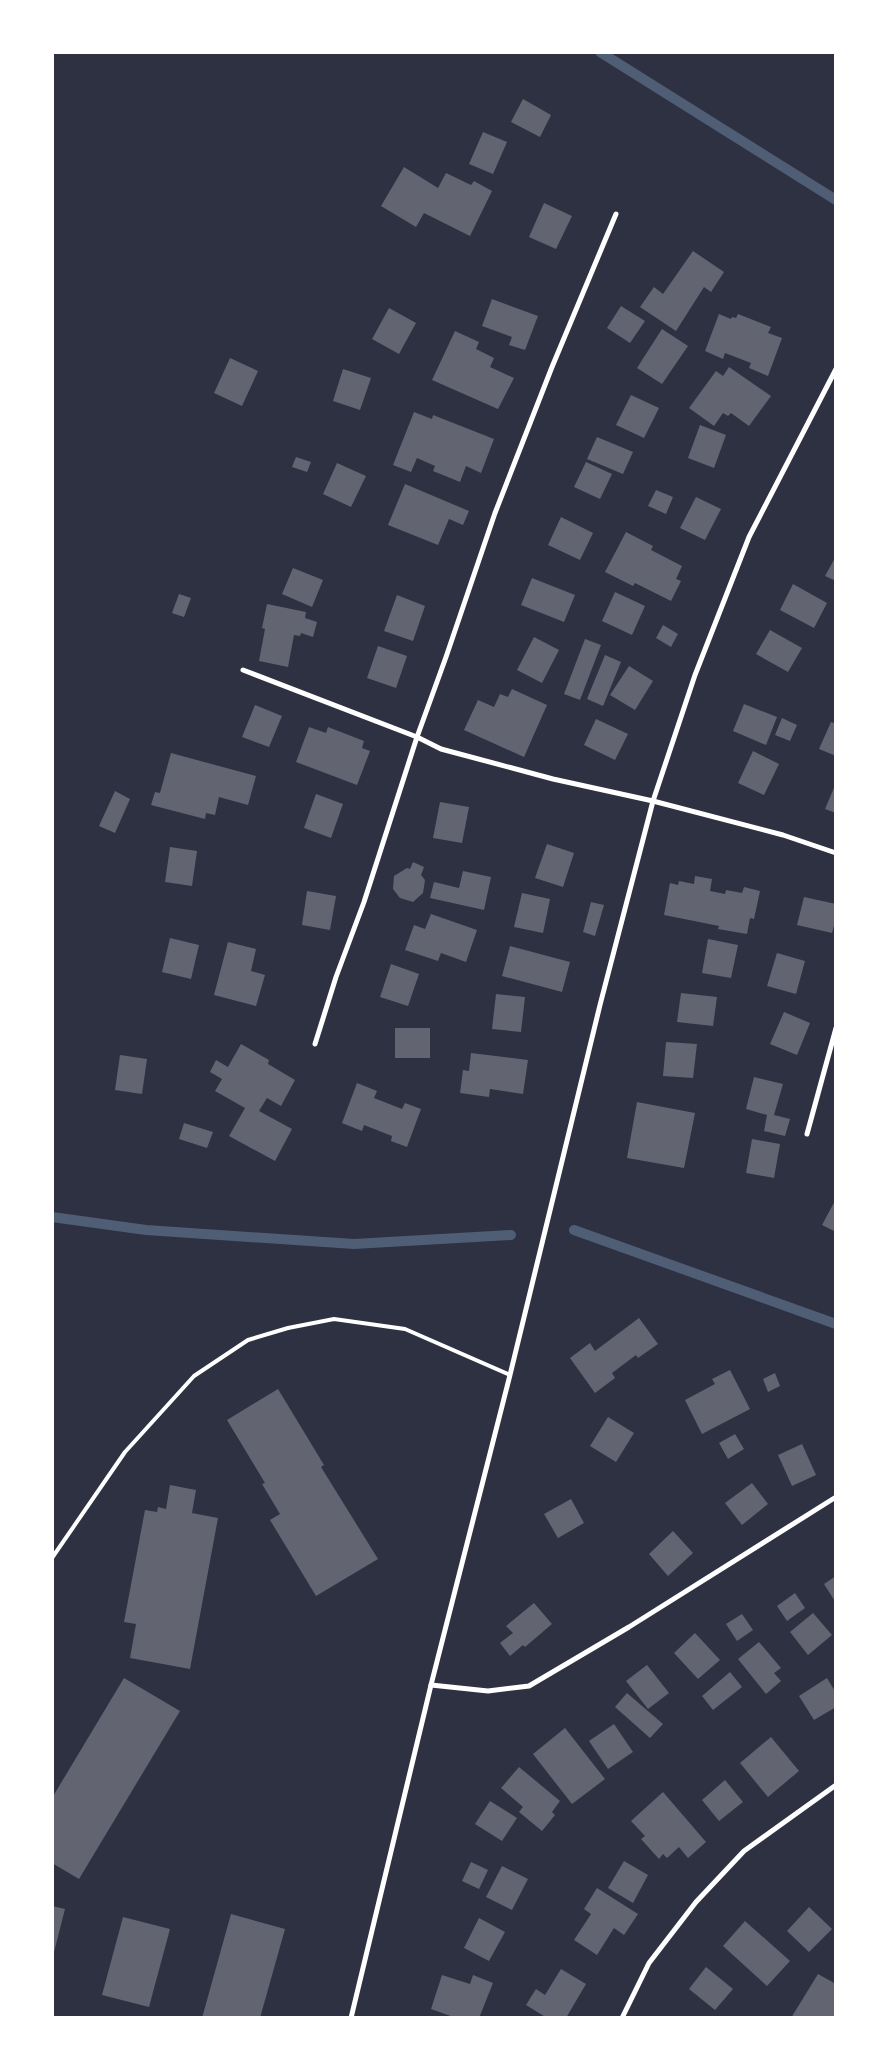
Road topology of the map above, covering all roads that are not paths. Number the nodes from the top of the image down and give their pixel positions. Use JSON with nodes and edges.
{"nodes":[{"id":1,"x":616,"y":214,"type":"dead end"},
{"id":2,"x":836,"y":369,"type":"edge"},
{"id":3,"x":243,"y":670,"type":"dead end"},
{"id":4,"x":417,"y":737,"type":"junction"},
{"id":5,"x":653,"y":801,"type":"junction"},
{"id":6,"x":836,"y":853,"type":"edge"},
{"id":7,"x":836,"y":1028,"type":"edge"},
{"id":8,"x":315,"y":1044,"type":"dead end"},
{"id":9,"x":807,"y":1134,"type":"dead end"},
{"id":10,"x":510,"y":1375,"type":"junction"},
{"id":11,"x":836,"y":1497,"type":"edge"},
{"id":12,"x":52,"y":1558,"type":"edge"},
{"id":13,"x":431,"y":1685,"type":"junction"},
{"id":14,"x":836,"y":1785,"type":"edge"},
{"id":15,"x":351,"y":2018,"type":"edge"},
{"id":16,"x":622,"y":2018,"type":"edge"}],
"edges":[{"from":1,"to":4,"type":"street"},
{"from":2,"to":5,"type":"street"},
{"from":3,"to":4,"type":"street"},
{"from":4,"to":5,"type":"street"},
{"from":4,"to":8,"type":"street"},
{"from":5,"to":6,"type":"street"},
{"from":5,"to":10,"type":"street"},
{"from":7,"to":9,"type":"street"},
{"from":10,"to":12,"type":"lane"},
{"from":10,"to":13,"type":"street"},
{"from":11,"to":13,"type":"street"},
{"from":13,"to":15,"type":"street"},
{"from":14,"to":16,"type":"street"}]}
